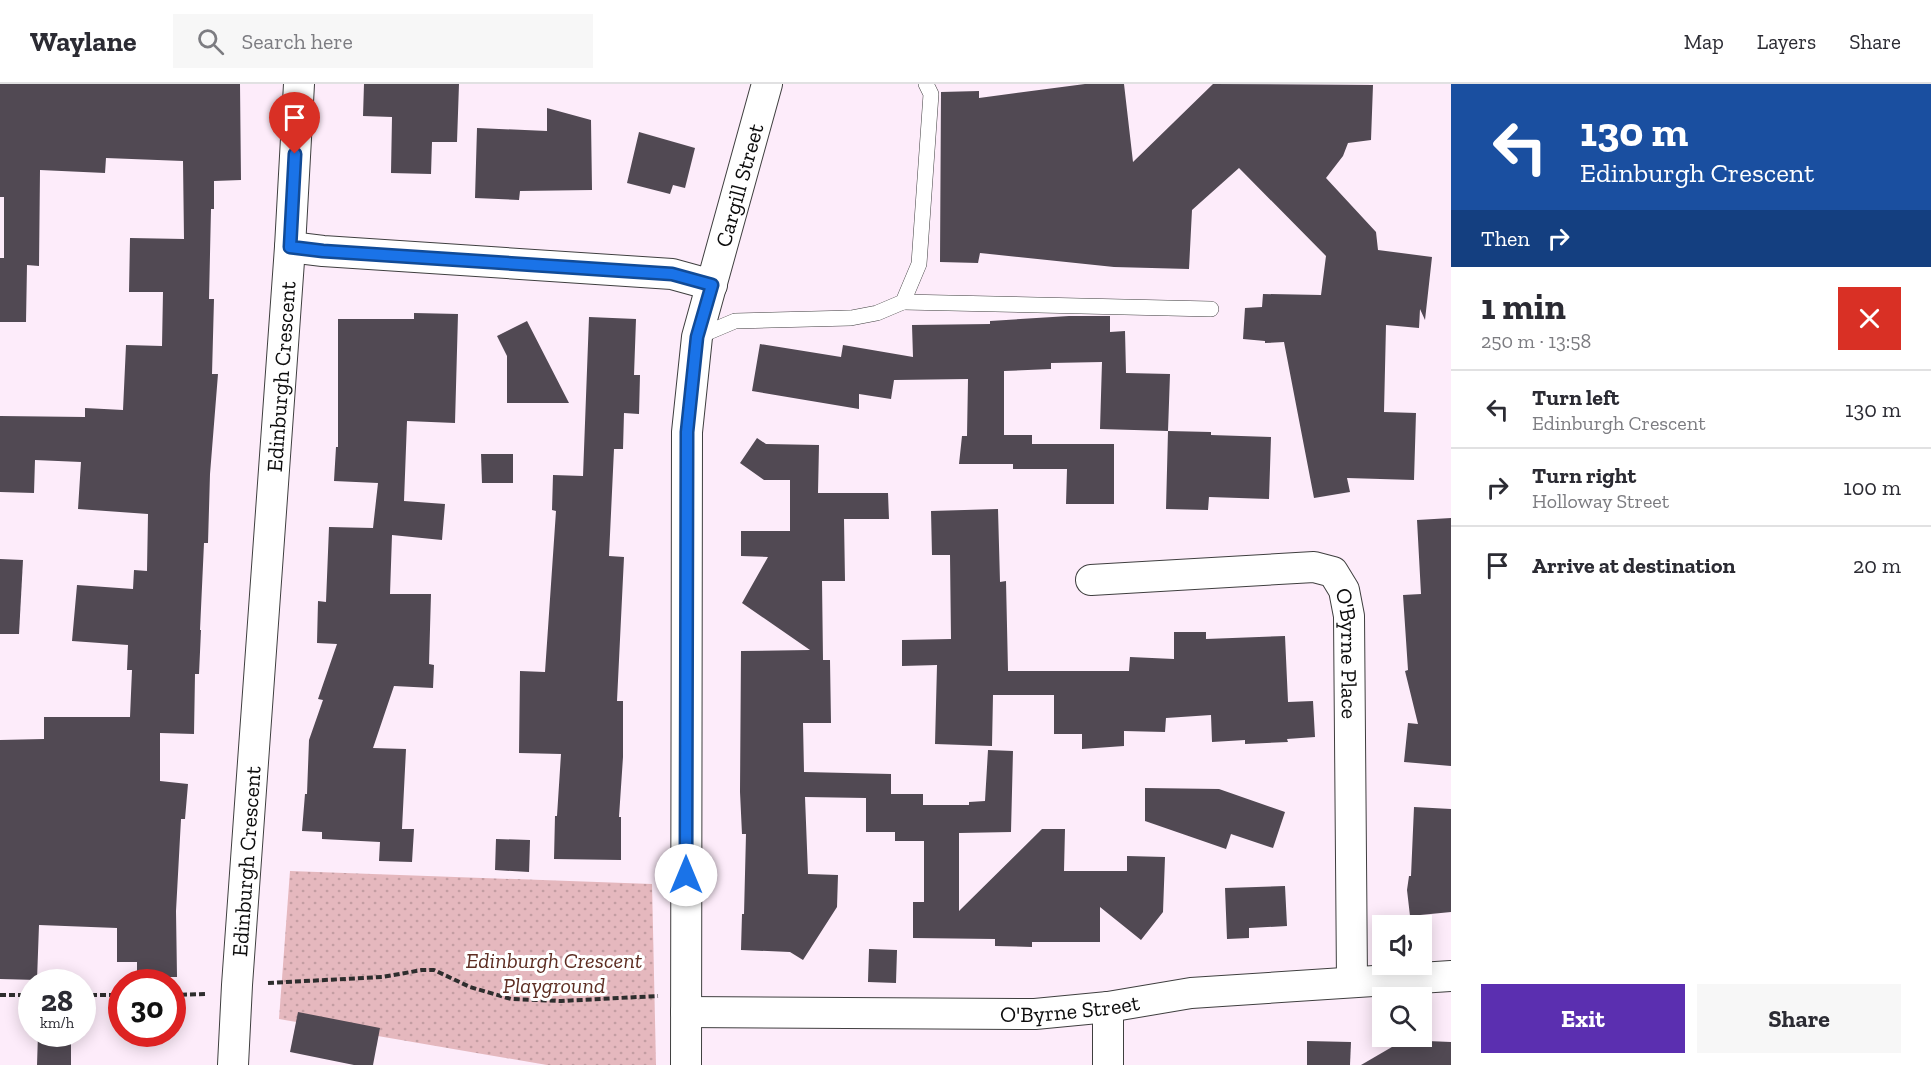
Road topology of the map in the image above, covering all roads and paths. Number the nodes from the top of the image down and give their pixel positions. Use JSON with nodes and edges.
{"nodes":[{"id":1,"x":298,"y":84,"type":"edge"},
{"id":2,"x":766,"y":84,"type":"edge"},
{"id":3,"x":926,"y":84,"type":"edge"},
{"id":4,"x":290,"y":247,"type":"junction"},
{"id":5,"x":712,"y":285,"type":"junction"},
{"id":6,"x":903,"y":302,"type":"junction"},
{"id":7,"x":1211,"y":309,"type":"dead end"},
{"id":8,"x":697,"y":337,"type":"junction"},
{"id":9,"x":1091,"y":580,"type":"dead end"},
{"id":10,"x":1451,"y":975,"type":"edge"},
{"id":11,"x":1352,"y":981,"type":"junction"},
{"id":12,"x":261,"y":984,"type":"dead end"},
{"id":13,"x":186,"y":994,"type":"edge"},
{"id":14,"x":213,"y":994,"type":"dead end"},
{"id":15,"x":0,"y":995,"type":"edge"},
{"id":16,"x":18,"y":995,"type":"edge"},
{"id":17,"x":674,"y":1004,"type":"junction"},
{"id":18,"x":1108,"y":1007,"type":"junction"},
{"id":19,"x":233,"y":1065,"type":"edge"},
{"id":20,"x":686,"y":1065,"type":"edge"},
{"id":21,"x":1108,"y":1065,"type":"edge"}],
"edges":[{"from":1,"to":4,"type":"street","name":"Edinburgh Crescent"},
{"from":2,"to":5,"type":"street","name":"Cargill Street"},
{"from":3,"to":6,"type":"lane"},
{"from":4,"to":5,"type":"street"},
{"from":4,"to":19,"type":"street","name":"Edinburgh Crescent"},
{"from":5,"to":8,"type":"street"},
{"from":6,"to":7,"type":"lane"},
{"from":6,"to":8,"type":"lane"},
{"from":8,"to":17,"type":"street"},
{"from":9,"to":11,"type":"street","name":"O'Byrne Place"},
{"from":10,"to":11,"type":"street","name":"O'Byrne Street"},
{"from":11,"to":18,"type":"street","name":"O'Byrne Street"},
{"from":12,"to":17,"type":"path"},
{"from":13,"to":14,"type":"path"},
{"from":15,"to":16,"type":"path"},
{"from":17,"to":18,"type":"street","name":"O'Byrne Street"},
{"from":17,"to":20,"type":"street"},
{"from":18,"to":21,"type":"street"}]}
